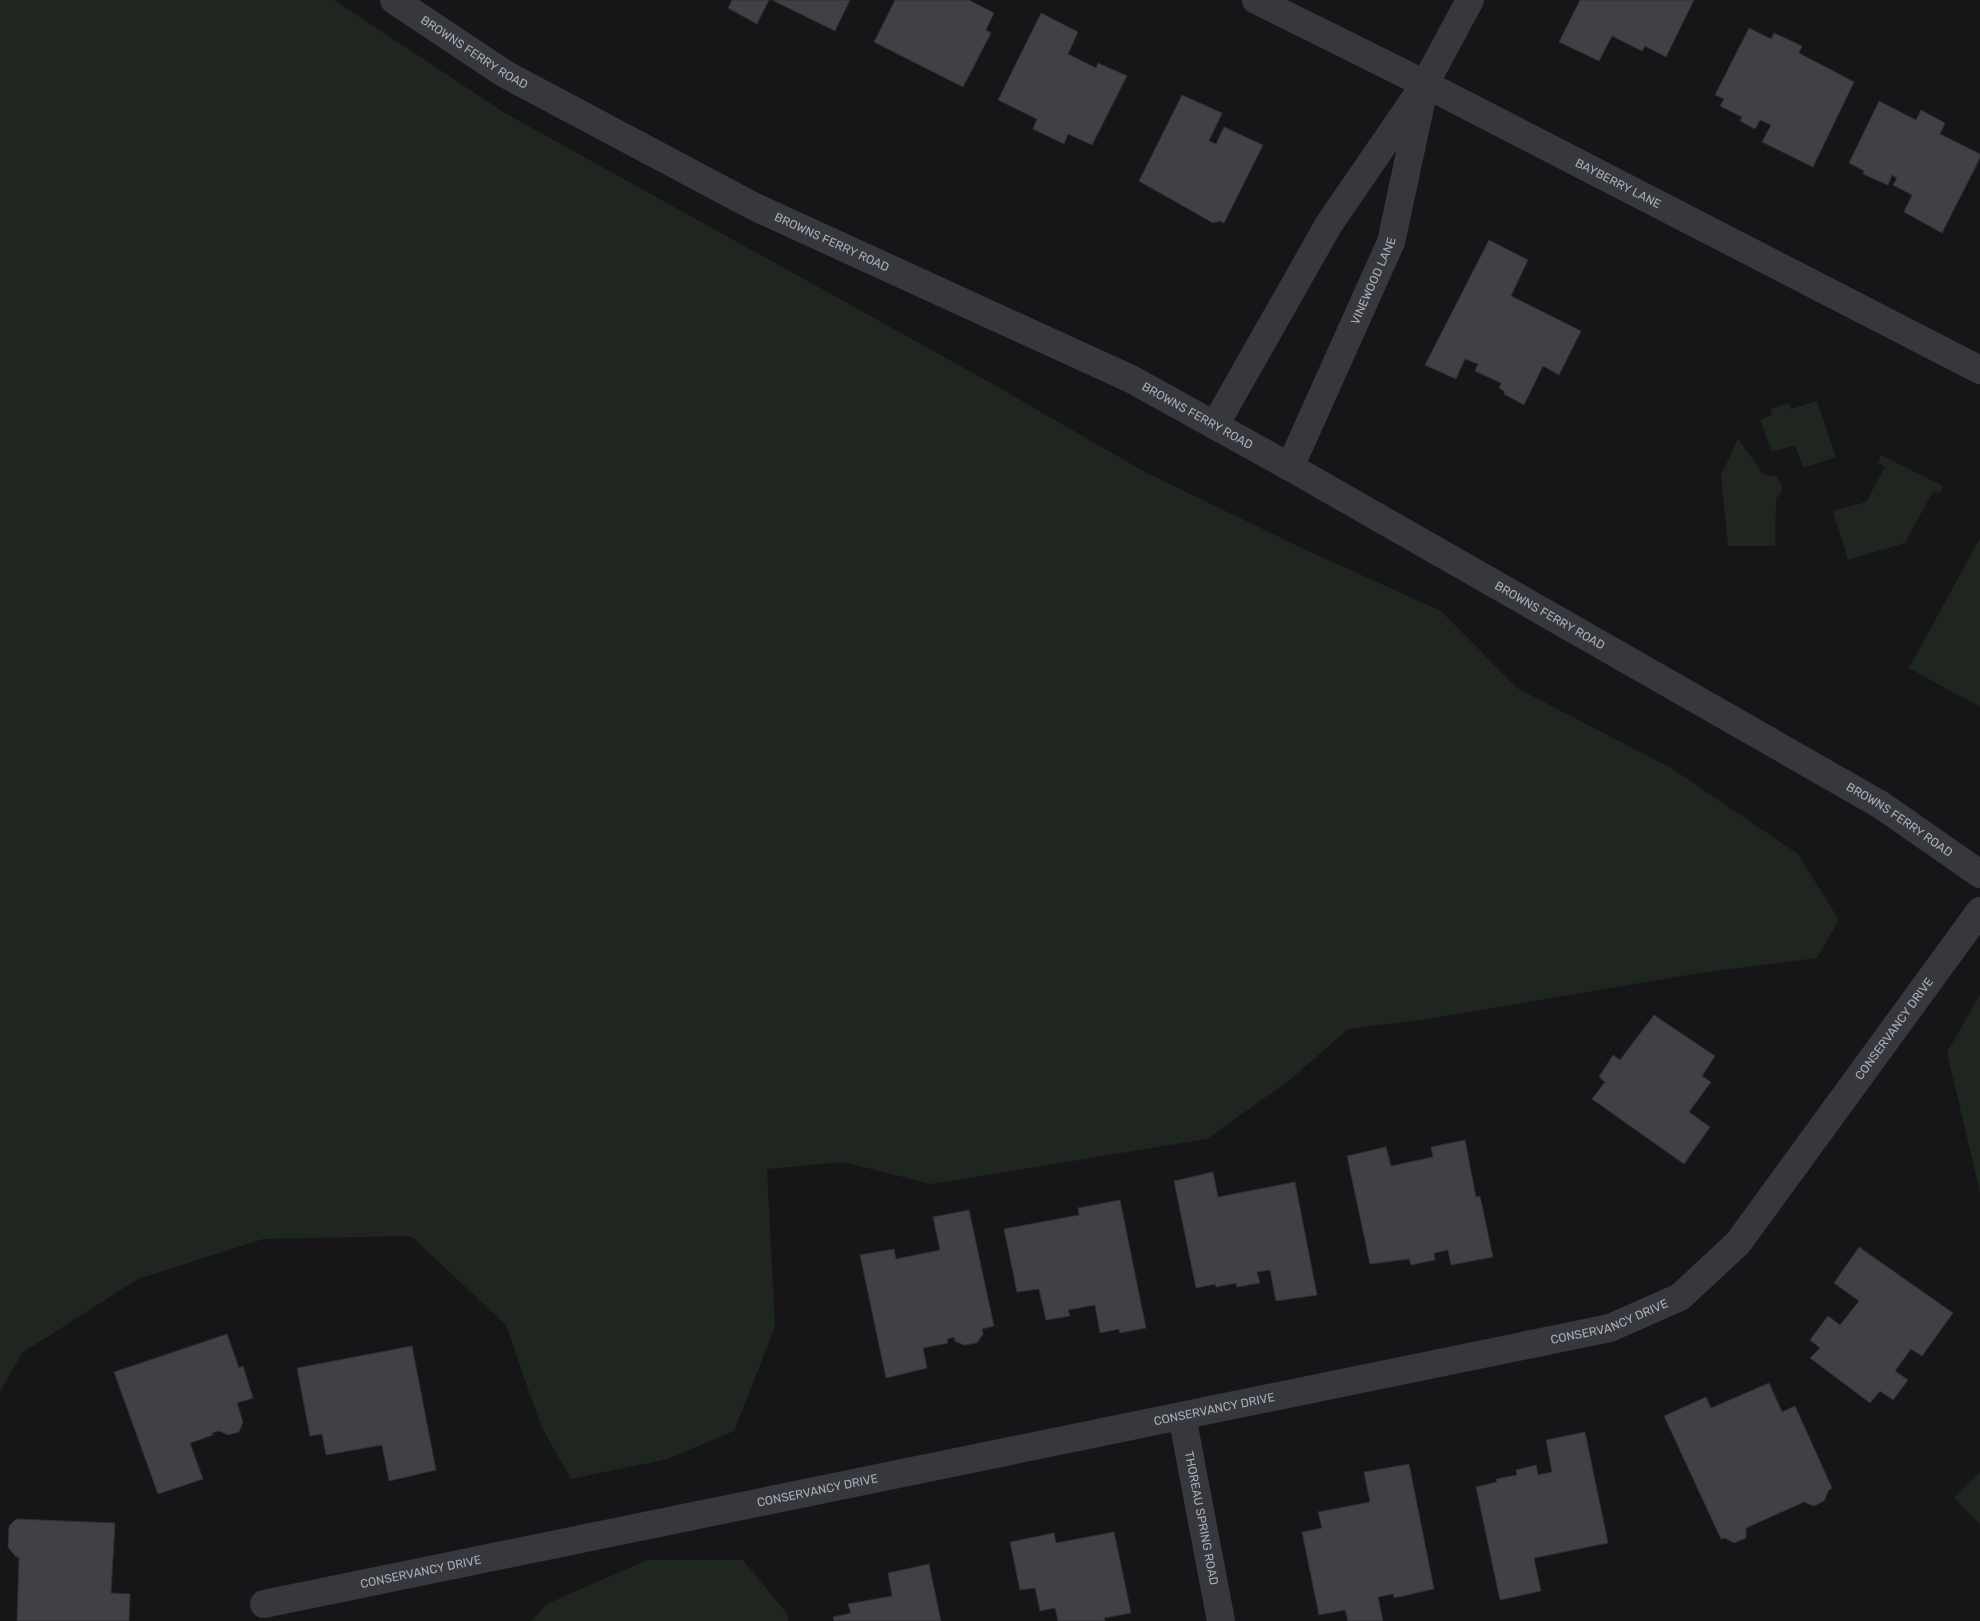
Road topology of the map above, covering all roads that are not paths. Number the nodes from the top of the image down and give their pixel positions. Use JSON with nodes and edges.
{"nodes":[{"id":1,"x":394,"y":0,"type":"edge"},
{"id":2,"x":1256,"y":0,"type":"edge"},
{"id":3,"x":1470,"y":0,"type":"edge"},
{"id":4,"x":1425,"y":84,"type":"junction"},
{"id":5,"x":1980,"y":370,"type":"edge"},
{"id":6,"x":1215,"y":425,"type":"junction"},
{"id":7,"x":1290,"y":467,"type":"junction"},
{"id":8,"x":1980,"y":874,"type":"edge"},
{"id":9,"x":1980,"y":911,"type":"edge"},
{"id":10,"x":1182,"y":1416,"type":"junction"},
{"id":11,"x":264,"y":1604,"type":"dead end"},
{"id":12,"x":1221,"y":1621,"type":"edge"}],
"edges":[{"from":1,"to":6,"type":"street","name":"BROWNS FERRY ROAD"},
{"from":2,"to":4,"type":"street","name":"BAYBERRY LANE"},
{"from":3,"to":4,"type":"street","name":"VINEWOOD LANE"},
{"from":4,"to":5,"type":"street","name":"BAYBERRY LANE"},
{"from":4,"to":6,"type":"street","name":"VINEWOOD LANE"},
{"from":4,"to":7,"type":"street","name":"VINEWOOD LANE"},
{"from":6,"to":7,"type":"street","name":"BROWNS FERRY ROAD"},
{"from":7,"to":8,"type":"street","name":"BROWNS FERRY ROAD"},
{"from":9,"to":10,"type":"street","name":"CONSERVANCY DRIVE"},
{"from":10,"to":11,"type":"street","name":"CONSERVANCY DRIVE"},
{"from":10,"to":12,"type":"street","name":"THOREAU SPRING ROAD"}]}
